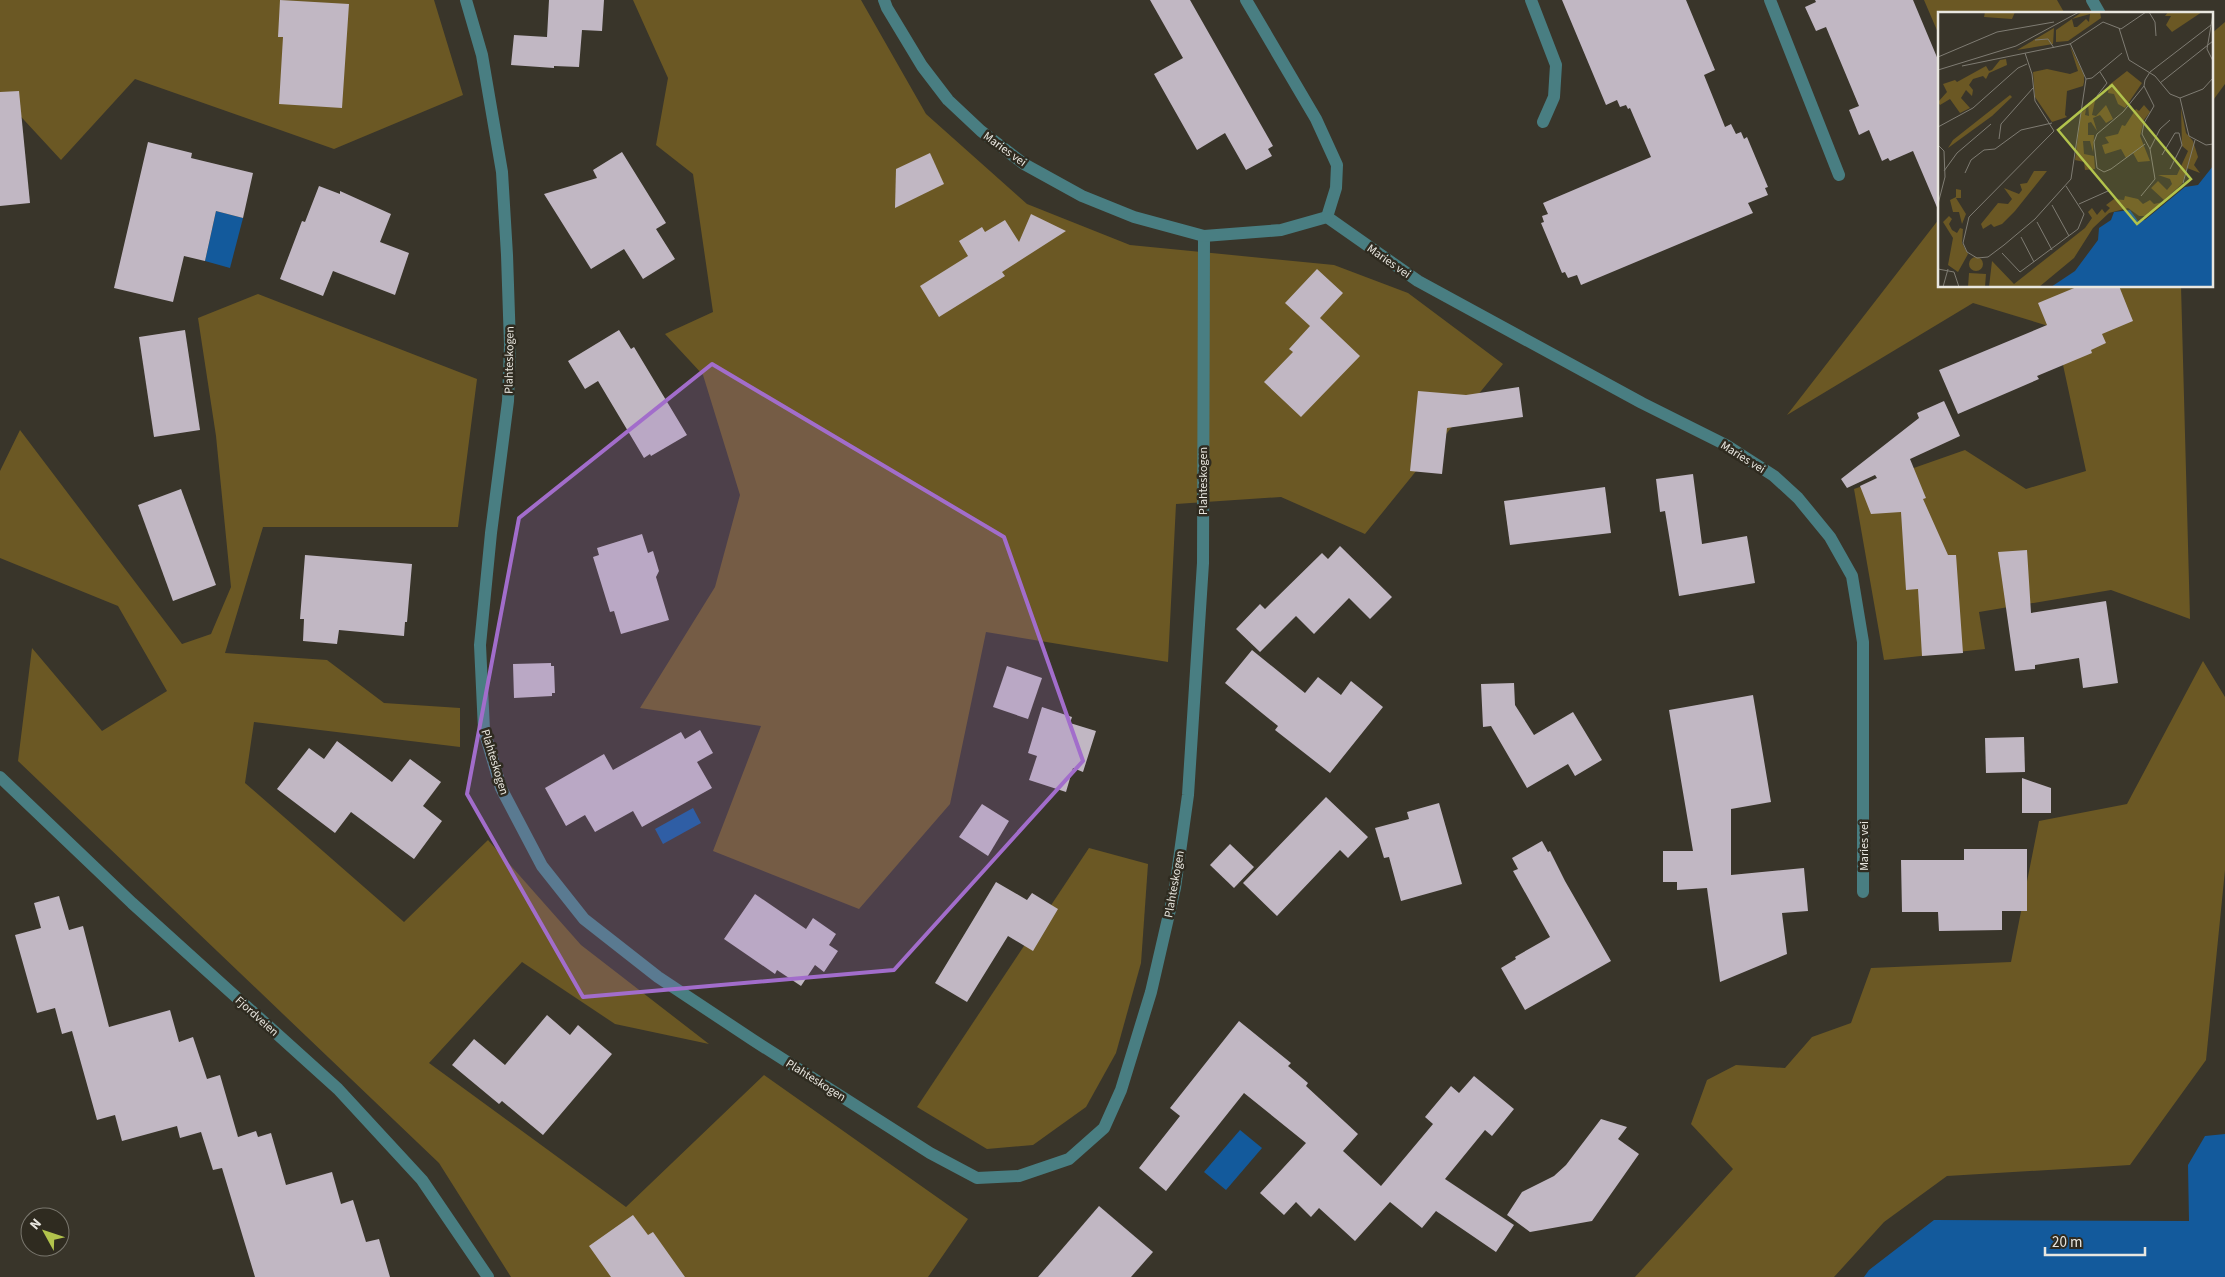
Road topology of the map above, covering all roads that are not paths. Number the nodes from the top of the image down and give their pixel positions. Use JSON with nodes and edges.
{"nodes":[{"id":1,"x":466,"y":0,"type":"edge"},
{"id":2,"x":884,"y":0,"type":"edge"},
{"id":3,"x":1246,"y":0,"type":"edge"},
{"id":4,"x":1531,"y":0,"type":"edge"},
{"id":5,"x":1770,"y":0,"type":"edge"},
{"id":6,"x":2092,"y":0,"type":"edge"},
{"id":7,"x":2099,"y":12,"type":"edge"},
{"id":8,"x":1544,"y":122,"type":"dead end"},
{"id":9,"x":1839,"y":175,"type":"dead end"},
{"id":10,"x":1327,"y":217,"type":"junction"},
{"id":11,"x":1204,"y":236,"type":"junction"},
{"id":12,"x":0,"y":777,"type":"edge"},
{"id":13,"x":1863,"y":892,"type":"dead end"},
{"id":14,"x":488,"y":1277,"type":"edge"}],
"edges":[{"from":1,"to":11,"type":"street","name":"Plahteskogen"},
{"from":2,"to":11,"type":"street","name":"Maries vei"},
{"from":3,"to":10,"type":"street"},
{"from":4,"to":8,"type":"street"},
{"from":5,"to":9,"type":"street"},
{"from":6,"to":7,"type":"street"},
{"from":10,"to":11,"type":"street","name":"Maries vei"},
{"from":10,"to":13,"type":"street","name":"Maries vei"},
{"from":12,"to":14,"type":"street","name":"Fjordveien"}]}
